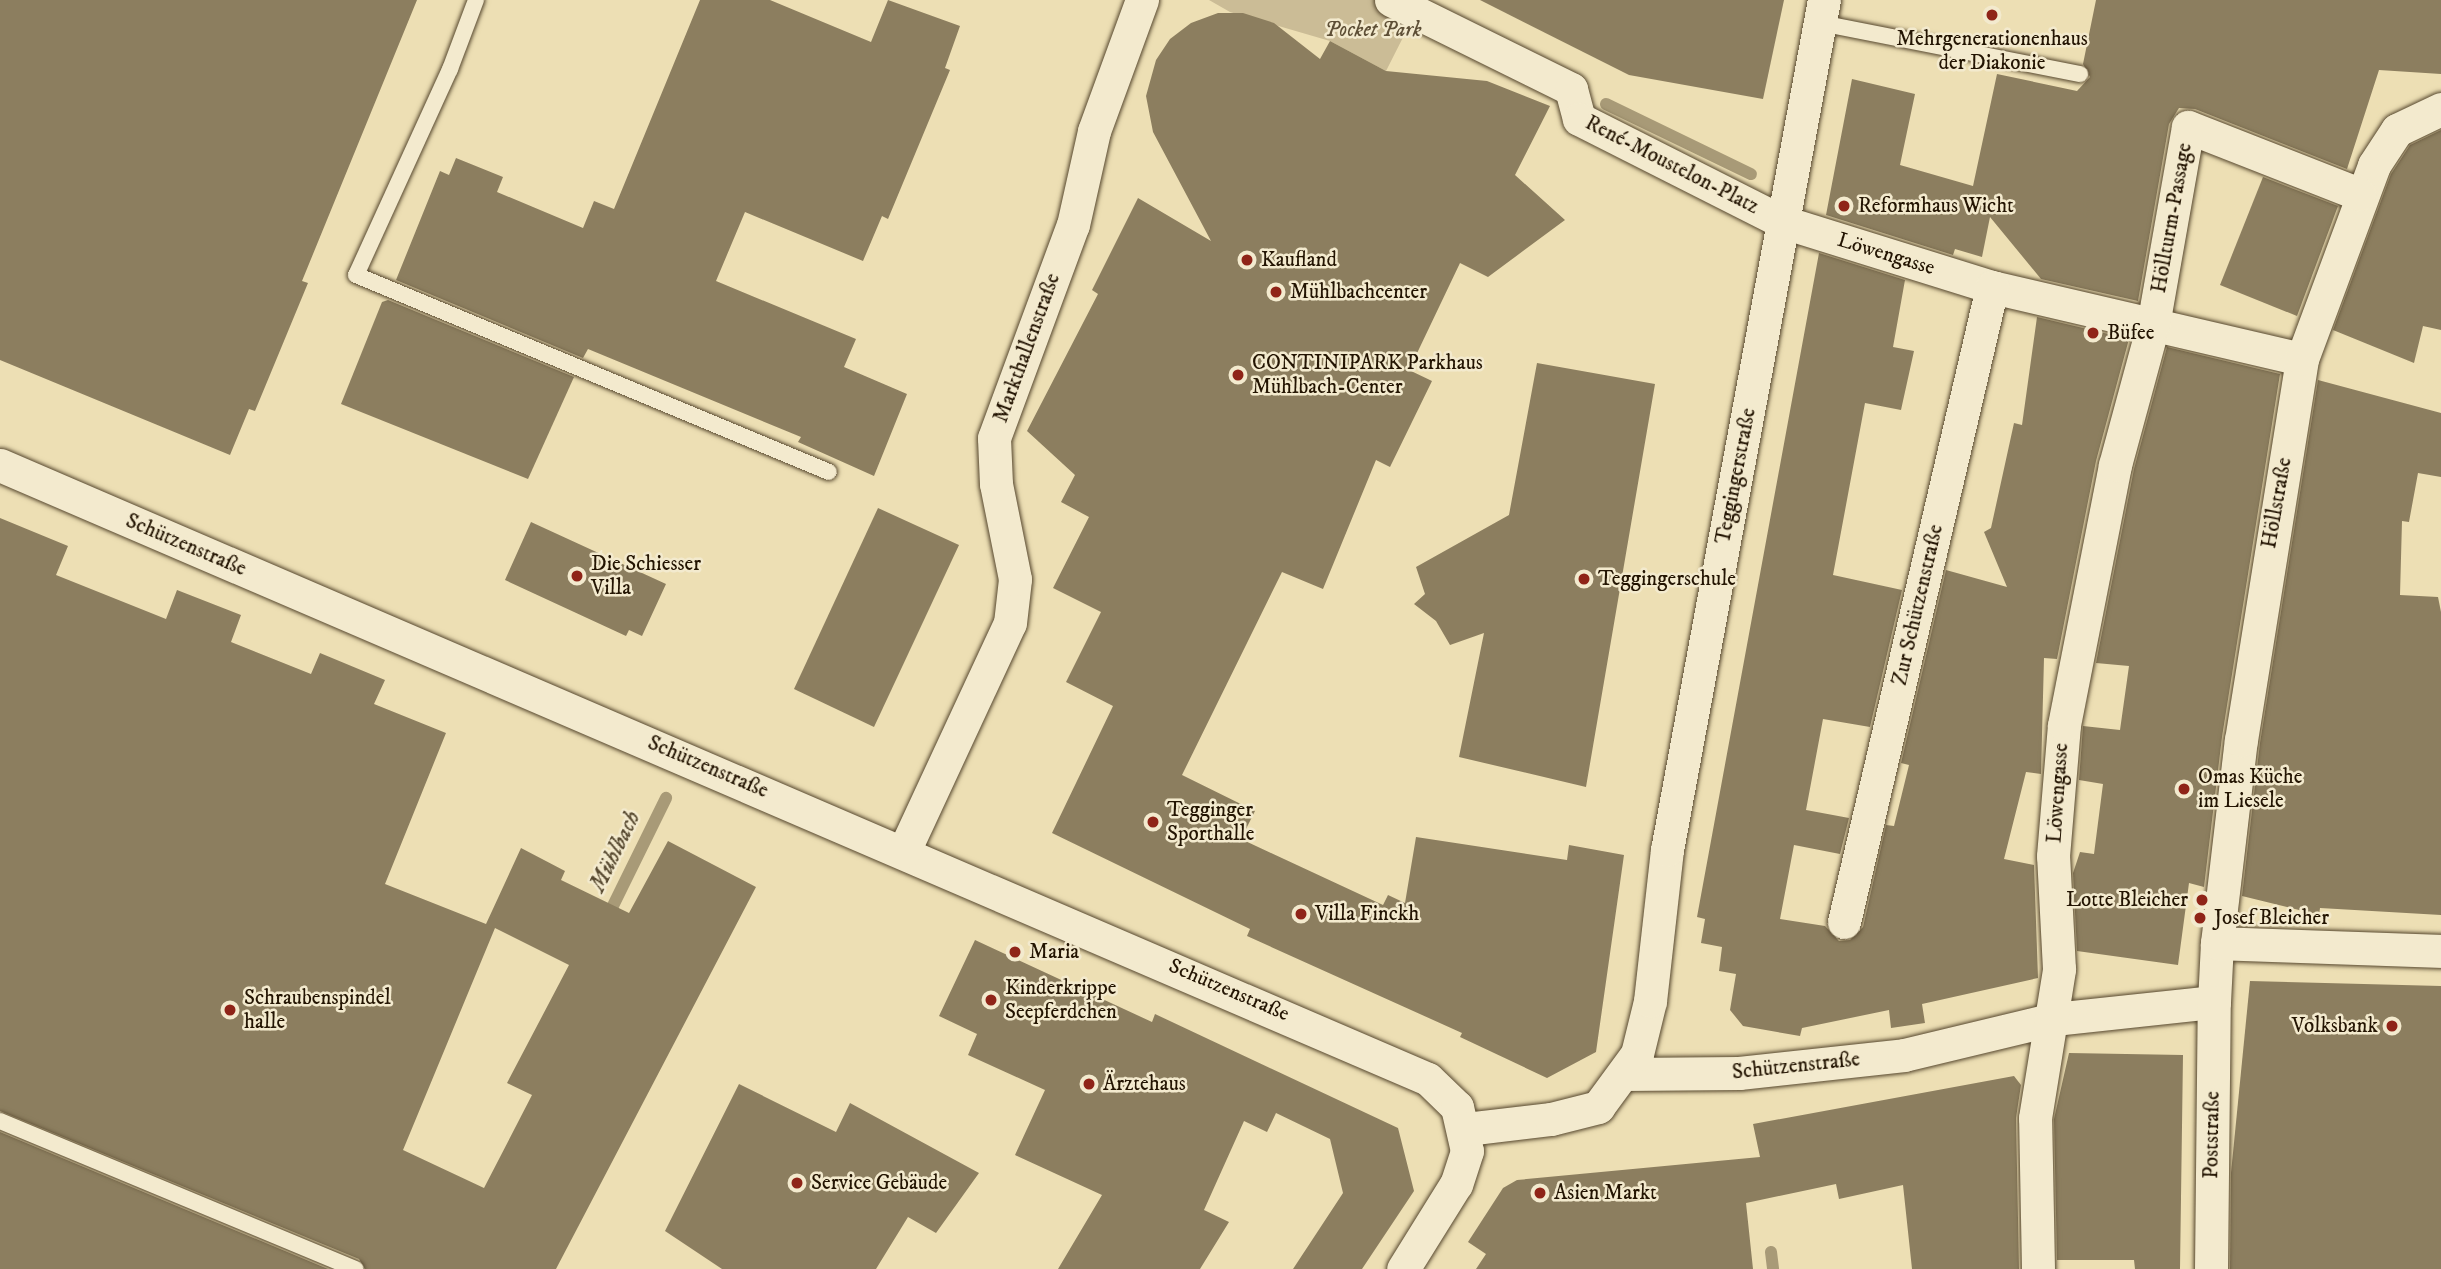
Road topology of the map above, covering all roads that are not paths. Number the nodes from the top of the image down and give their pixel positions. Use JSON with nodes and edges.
{"nodes":[{"id":1,"x":476,"y":0,"type":"edge"},
{"id":2,"x":1142,"y":0,"type":"edge"},
{"id":3,"x":1391,"y":0,"type":"edge"},
{"id":4,"x":1440,"y":10,"type":"edge"},
{"id":5,"x":1822,"y":11,"type":"edge"},
{"id":6,"x":2080,"y":74,"type":"dead end"},
{"id":7,"x":2441,"y":109,"type":"edge"},
{"id":8,"x":2359,"y":194,"type":"junction"},
{"id":9,"x":1783,"y":222,"type":"junction"},
{"id":10,"x":1992,"y":287,"type":"junction"},
{"id":11,"x":2153,"y":325,"type":"junction"},
{"id":12,"x":2302,"y":359,"type":"junction"},
{"id":13,"x":0,"y":465,"type":"edge"},
{"id":14,"x":829,"y":472,"type":"dead end"},
{"id":15,"x":904,"y":851,"type":"junction"},
{"id":16,"x":1844,"y":922,"type":"dead end"},
{"id":17,"x":2217,"y":943,"type":"junction"},
{"id":18,"x":2441,"y":951,"type":"edge"},
{"id":19,"x":2214,"y":1002,"type":"junction"},
{"id":20,"x":2054,"y":1019,"type":"junction"},
{"id":21,"x":1624,"y":1074,"type":"junction"},
{"id":22,"x":0,"y":1121,"type":"edge"},
{"id":23,"x":1466,"y":1129,"type":"junction"},
{"id":24,"x":355,"y":1269,"type":"edge"},
{"id":25,"x":1403,"y":1269,"type":"edge"},
{"id":26,"x":2038,"y":1269,"type":"edge"},
{"id":27,"x":2211,"y":1269,"type":"edge"}],
"edges":[{"from":1,"to":14,"type":"lane"},
{"from":2,"to":15,"type":"street","name":"Markthallenstraße"},
{"from":3,"to":4,"type":"street","name":"René-Moustelon-Platz"},
{"from":4,"to":9,"type":"street","name":"René-Moustelon-Platz"},
{"from":5,"to":6,"type":"lane"},
{"from":5,"to":9,"type":"street","name":"Teggingerstraße"},
{"from":7,"to":8,"type":"street","name":"Höllstraße"},
{"from":8,"to":11,"type":"street","name":"Höllturm-Passage"},
{"from":8,"to":12,"type":"street","name":"Höllstraße"},
{"from":9,"to":10,"type":"street","name":"Löwengasse"},
{"from":9,"to":21,"type":"street","name":"Teggingerstraße"},
{"from":10,"to":11,"type":"street","name":"Löwengasse"},
{"from":10,"to":16,"type":"street","name":"Zur Schützenstraße"},
{"from":11,"to":12,"type":"street","name":"Löwengasse"},
{"from":11,"to":20,"type":"street","name":"Löwengasse"},
{"from":12,"to":17,"type":"street","name":"Höllstraße"},
{"from":13,"to":15,"type":"street","name":"Schützenstraße"},
{"from":15,"to":23,"type":"street","name":"Schützenstraße"},
{"from":17,"to":18,"type":"street"},
{"from":17,"to":19,"type":"street"},
{"from":19,"to":20,"type":"street","name":"Schützenstraße"},
{"from":19,"to":27,"type":"street","name":"Poststraße"},
{"from":20,"to":21,"type":"street","name":"Schützenstraße"},
{"from":20,"to":26,"type":"street","name":"Löwengasse"},
{"from":21,"to":23,"type":"street"},
{"from":22,"to":24,"type":"lane"},
{"from":23,"to":25,"type":"street"}]}
